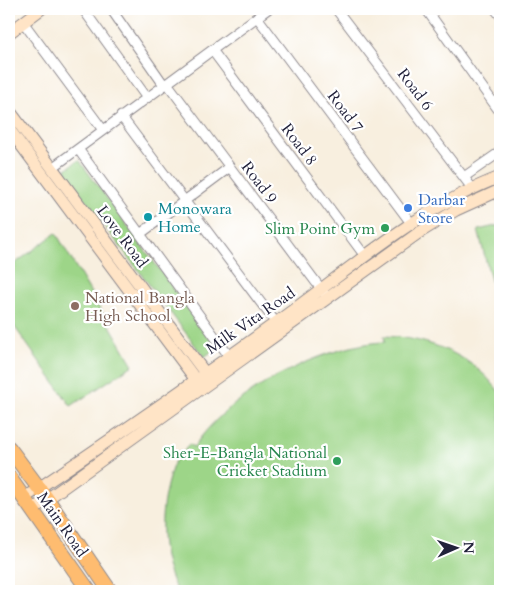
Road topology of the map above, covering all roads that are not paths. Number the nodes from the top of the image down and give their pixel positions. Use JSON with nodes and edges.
{"nodes":[{"id":1,"x":83,"y":9,"type":"edge"},
{"id":2,"x":111,"y":9,"type":"edge"},
{"id":3,"x":268,"y":9,"type":"edge"},
{"id":4,"x":336,"y":9,"type":"edge"},
{"id":5,"x":426,"y":9,"type":"edge"},
{"id":6,"x":496,"y":9,"type":"edge"},
{"id":7,"x":36,"y":10,"type":"edge"},
{"id":8,"x":500,"y":15,"type":"edge"},
{"id":9,"x":257,"y":17,"type":"junction"},
{"id":10,"x":23,"y":22,"type":"junction"},
{"id":11,"x":9,"y":33,"type":"edge"},
{"id":12,"x":212,"y":50,"type":"junction"},
{"id":13,"x":165,"y":84,"type":"junction"},
{"id":14,"x":146,"y":98,"type":"junction"},
{"id":15,"x":9,"y":110,"type":"edge"},
{"id":16,"x":500,"y":112,"type":"edge"},
{"id":17,"x":122,"y":116,"type":"junction"},
{"id":18,"x":9,"y":129,"type":"edge"},
{"id":19,"x":103,"y":130,"type":"junction"},
{"id":20,"x":78,"y":149,"type":"junction"},
{"id":21,"x":500,"y":152,"type":"edge"},
{"id":22,"x":230,"y":167,"type":"junction"},
{"id":23,"x":47,"y":171,"type":"junction"},
{"id":24,"x":464,"y":177,"type":"junction"},
{"id":25,"x":500,"y":178,"type":"edge"},
{"id":26,"x":472,"y":188,"type":"junction"},
{"id":27,"x":500,"y":190,"type":"edge"},
{"id":28,"x":479,"y":199,"type":"junction"},
{"id":29,"x":185,"y":200,"type":"junction"},
{"id":30,"x":411,"y":224,"type":"junction"},
{"id":31,"x":140,"y":234,"type":"junction"},
{"id":32,"x":365,"y":256,"type":"junction"},
{"id":33,"x":324,"y":294,"type":"junction"},
{"id":34,"x":276,"y":323,"type":"junction"},
{"id":35,"x":229,"y":356,"type":"junction"},
{"id":36,"x":203,"y":380,"type":"junction"},
{"id":37,"x":9,"y":448,"type":"edge"},
{"id":38,"x":9,"y":477,"type":"edge"},
{"id":39,"x":43,"y":493,"type":"junction"},
{"id":40,"x":24,"y":498,"type":"junction"},
{"id":41,"x":32,"y":510,"type":"junction"},
{"id":42,"x":88,"y":591,"type":"edge"},
{"id":43,"x":110,"y":591,"type":"edge"}],
"edges":[{"from":1,"to":14,"type":"street"},
{"from":2,"to":13,"type":"street","name":"Road 9"},
{"from":3,"to":9,"type":"street"},
{"from":4,"to":24,"type":"street","name":"Road 6"},
{"from":5,"to":16,"type":"street"},
{"from":6,"to":8,"type":"street"},
{"from":7,"to":10,"type":"street"},
{"from":9,"to":12,"type":"street"},
{"from":9,"to":30,"type":"street","name":"Road 7"},
{"from":10,"to":11,"type":"street"},
{"from":10,"to":19,"type":"street"},
{"from":12,"to":13,"type":"street"},
{"from":12,"to":32,"type":"street","name":"Road 8"},
{"from":13,"to":14,"type":"street"},
{"from":13,"to":22,"type":"street","name":"Road 9"},
{"from":14,"to":17,"type":"street"},
{"from":15,"to":23,"type":"street","name":"Love Road"},
{"from":17,"to":19,"type":"street"},
{"from":17,"to":29,"type":"street"},
{"from":18,"to":23,"type":"street","name":"Love Road"},
{"from":19,"to":20,"type":"street"},
{"from":20,"to":23,"type":"street"},
{"from":20,"to":31,"type":"street"},
{"from":21,"to":24,"type":"street"},
{"from":22,"to":29,"type":"street"},
{"from":22,"to":33,"type":"street","name":"Road 9"},
{"from":23,"to":36,"type":"street","name":"Love Road"},
{"from":24,"to":26,"type":"street","name":"Road 6"},
{"from":25,"to":26,"type":"street","name":"Milk Vita Road"},
{"from":26,"to":28,"type":"street"},
{"from":26,"to":30,"type":"street","name":"Milk Vita Road"},
{"from":27,"to":28,"type":"street","name":"Milk Vita Road"},
{"from":28,"to":33,"type":"street","name":"Milk Vita Road"},
{"from":29,"to":31,"type":"street"},
{"from":29,"to":34,"type":"street"},
{"from":30,"to":32,"type":"street","name":"Milk Vita Road"},
{"from":31,"to":35,"type":"street"},
{"from":32,"to":33,"type":"street","name":"Milk Vita Road"},
{"from":33,"to":34,"type":"street","name":"Milk Vita Road"},
{"from":33,"to":36,"type":"street","name":"Milk Vita Road"},
{"from":34,"to":35,"type":"street","name":"Milk Vita Road"},
{"from":35,"to":36,"type":"street","name":"Milk Vita Road"},
{"from":36,"to":39,"type":"street","name":"Milk Vita Road"},
{"from":37,"to":39,"type":"main road","name":"Main Road"},
{"from":38,"to":40,"type":"main road","name":"Main Road"},
{"from":39,"to":40,"type":"street","name":"Milk Vita Road"},
{"from":39,"to":41,"type":"street"},
{"from":39,"to":43,"type":"main road","name":"Main Road"},
{"from":40,"to":41,"type":"main road","name":"Main Road"},
{"from":41,"to":42,"type":"main road","name":"Main Road"}]}
